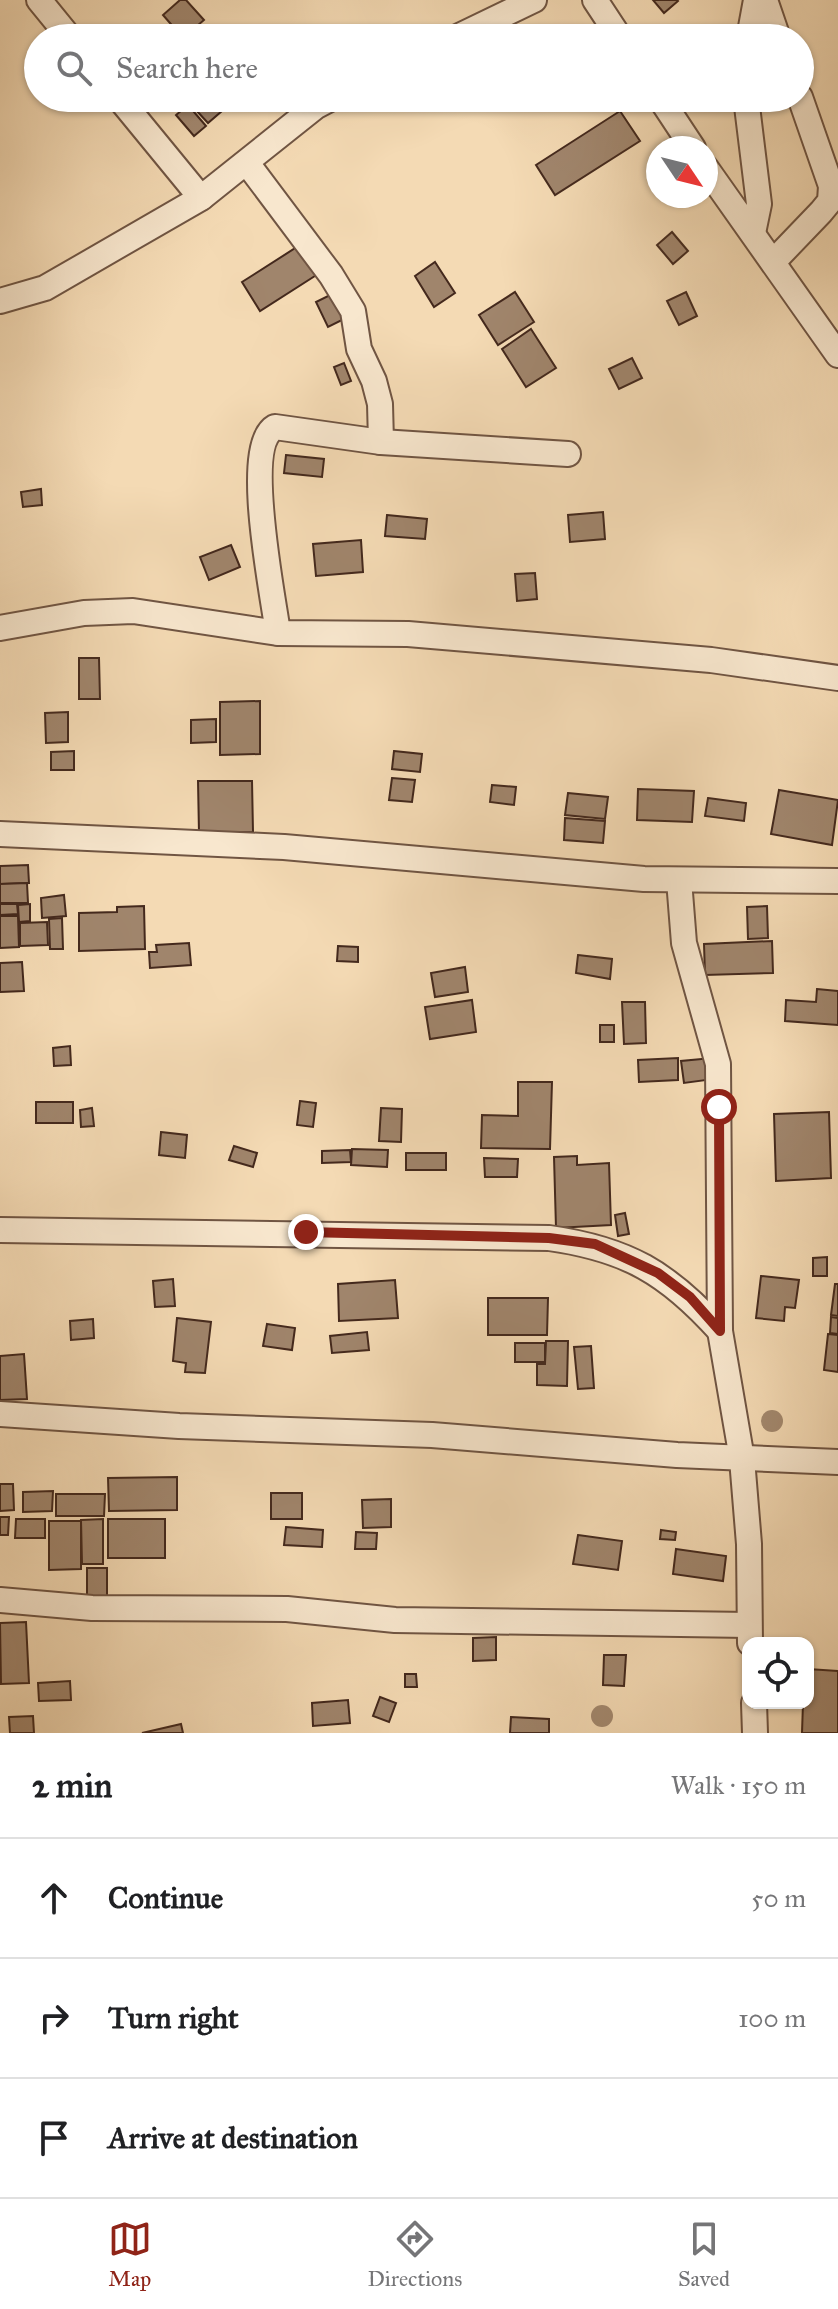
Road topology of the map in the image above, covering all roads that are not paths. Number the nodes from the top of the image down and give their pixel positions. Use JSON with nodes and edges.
{"nodes":[{"id":1,"x":39,"y":0,"type":"edge"},
{"id":2,"x":534,"y":0,"type":"edge"},
{"id":3,"x":595,"y":0,"type":"edge"},
{"id":4,"x":756,"y":0,"type":"edge"},
{"id":5,"x":765,"y":0,"type":"edge"},
{"id":6,"x":59,"y":24,"type":"edge"},
{"id":7,"x":484,"y":24,"type":"edge"},
{"id":8,"x":611,"y":24,"type":"edge"},
{"id":9,"x":752,"y":24,"type":"edge"},
{"id":10,"x":773,"y":24,"type":"edge"},
{"id":11,"x":130,"y":112,"type":"edge"},
{"id":12,"x":309,"y":112,"type":"edge"},
{"id":13,"x":669,"y":112,"type":"edge"},
{"id":14,"x":748,"y":112,"type":"edge"},
{"id":15,"x":805,"y":112,"type":"edge"},
{"id":16,"x":685,"y":136,"type":"edge"},
{"id":17,"x":247,"y":163,"type":"junction"},
{"id":18,"x":718,"y":185,"type":"edge"},
{"id":19,"x":201,"y":198,"type":"junction"},
{"id":20,"x":753,"y":233,"type":"junction"},
{"id":21,"x":774,"y":261,"type":"junction"},
{"id":22,"x":0,"y":301,"type":"edge"},
{"id":23,"x":838,"y":355,"type":"edge"},
{"id":24,"x":381,"y":442,"type":"junction"},
{"id":25,"x":568,"y":454,"type":"dead end"},
{"id":26,"x":0,"y":628,"type":"edge"},
{"id":27,"x":278,"y":633,"type":"junction"},
{"id":28,"x":838,"y":678,"type":"edge"},
{"id":29,"x":0,"y":834,"type":"edge"},
{"id":30,"x":679,"y":880,"type":"junction"},
{"id":31,"x":838,"y":881,"type":"edge"},
{"id":32,"x":0,"y":1230,"type":"edge"},
{"id":33,"x":720,"y":1331,"type":"junction"},
{"id":34,"x":0,"y":1414,"type":"edge"},
{"id":35,"x":742,"y":1459,"type":"junction"},
{"id":36,"x":838,"y":1462,"type":"edge"},
{"id":37,"x":0,"y":1600,"type":"edge"},
{"id":38,"x":750,"y":1634,"type":"edge"},
{"id":39,"x":754,"y":1709,"type":"edge"},
{"id":40,"x":755,"y":1733,"type":"edge"}],
"edges":[{"from":1,"to":6,"type":"street"},
{"from":2,"to":7,"type":"street"},
{"from":3,"to":8,"type":"street"},
{"from":4,"to":9,"type":"street"},
{"from":5,"to":10,"type":"street"},
{"from":11,"to":19,"type":"street"},
{"from":12,"to":17,"type":"street"},
{"from":13,"to":16,"type":"street"},
{"from":14,"to":20,"type":"street"},
{"from":15,"to":21,"type":"street"},
{"from":17,"to":19,"type":"street"},
{"from":17,"to":24,"type":"street"},
{"from":18,"to":20,"type":"street"},
{"from":19,"to":22,"type":"street"},
{"from":20,"to":21,"type":"street"},
{"from":21,"to":23,"type":"street"},
{"from":24,"to":25,"type":"street"},
{"from":24,"to":27,"type":"street"},
{"from":26,"to":27,"type":"street"},
{"from":27,"to":28,"type":"street"},
{"from":29,"to":30,"type":"street"},
{"from":30,"to":31,"type":"street"},
{"from":30,"to":33,"type":"street"},
{"from":32,"to":33,"type":"street"},
{"from":33,"to":35,"type":"street"},
{"from":34,"to":35,"type":"street"},
{"from":35,"to":36,"type":"street"},
{"from":35,"to":38,"type":"street"},
{"from":37,"to":38,"type":"street"},
{"from":39,"to":40,"type":"street"}]}
